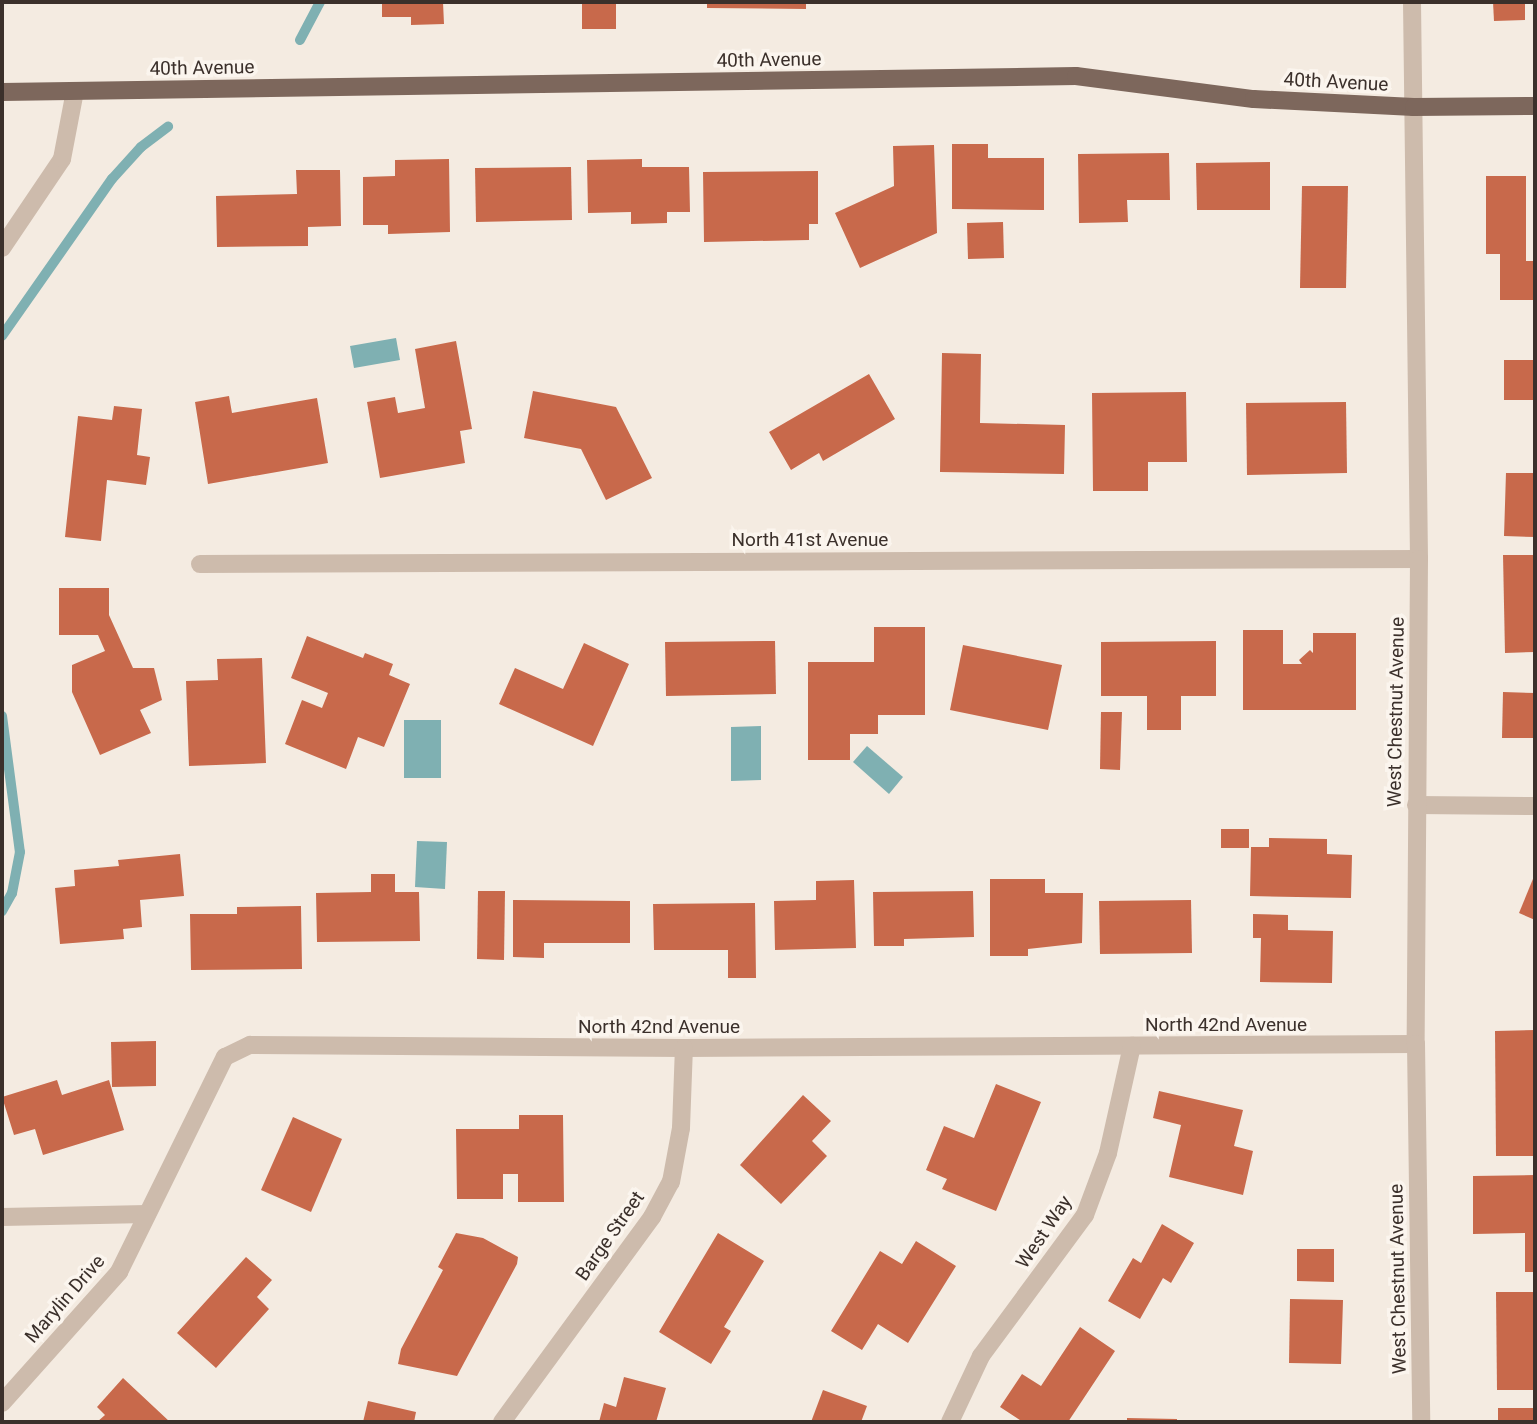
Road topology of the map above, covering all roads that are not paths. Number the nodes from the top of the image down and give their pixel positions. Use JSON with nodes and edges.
{"nodes":[{"id":1,"x":1412,"y":2,"type":"edge"},
{"id":2,"x":75,"y":91,"type":"junction"},
{"id":3,"x":2,"y":92,"type":"edge"},
{"id":4,"x":1535,"y":106,"type":"edge"},
{"id":5,"x":1413,"y":107,"type":"junction"},
{"id":6,"x":2,"y":248,"type":"edge"},
{"id":7,"x":1419,"y":559,"type":"junction"},
{"id":8,"x":200,"y":564,"type":"dead end"},
{"id":9,"x":1416,"y":805,"type":"junction"},
{"id":10,"x":1535,"y":806,"type":"edge"},
{"id":11,"x":1416,"y":1044,"type":"junction"},
{"id":12,"x":1132,"y":1046,"type":"junction"},
{"id":13,"x":684,"y":1048,"type":"junction"},
{"id":14,"x":148,"y":1214,"type":"junction"},
{"id":15,"x":2,"y":1217,"type":"edge"},
{"id":16,"x":2,"y":1403,"type":"edge"},
{"id":17,"x":502,"y":1422,"type":"edge"},
{"id":18,"x":950,"y":1422,"type":"edge"},
{"id":19,"x":1421,"y":1422,"type":"edge"}],
"edges":[{"from":1,"to":5,"type":"street","name":"West Chestnut Avenue"},
{"from":2,"to":3,"type":"main road","name":"40th Avenue"},
{"from":2,"to":5,"type":"main road","name":"40th Avenue"},
{"from":2,"to":6,"type":"street"},
{"from":4,"to":5,"type":"main road","name":"40th Avenue"},
{"from":5,"to":7,"type":"street","name":"West Chestnut Avenue"},
{"from":7,"to":8,"type":"street","name":"North 41st Avenue"},
{"from":7,"to":9,"type":"street","name":"West Chestnut Avenue"},
{"from":9,"to":10,"type":"street"},
{"from":9,"to":11,"type":"street","name":"West Chestnut Avenue"},
{"from":11,"to":12,"type":"street","name":"North 42nd Avenue"},
{"from":11,"to":19,"type":"street","name":"West Chestnut Avenue"},
{"from":12,"to":13,"type":"street","name":"North 42nd Avenue"},
{"from":12,"to":18,"type":"street","name":"West Way"},
{"from":13,"to":14,"type":"street","name":"North 42nd Avenue"},
{"from":13,"to":17,"type":"street","name":"Barge Street"},
{"from":14,"to":15,"type":"street"},
{"from":14,"to":16,"type":"street","name":"Marylin Drive"}]}
